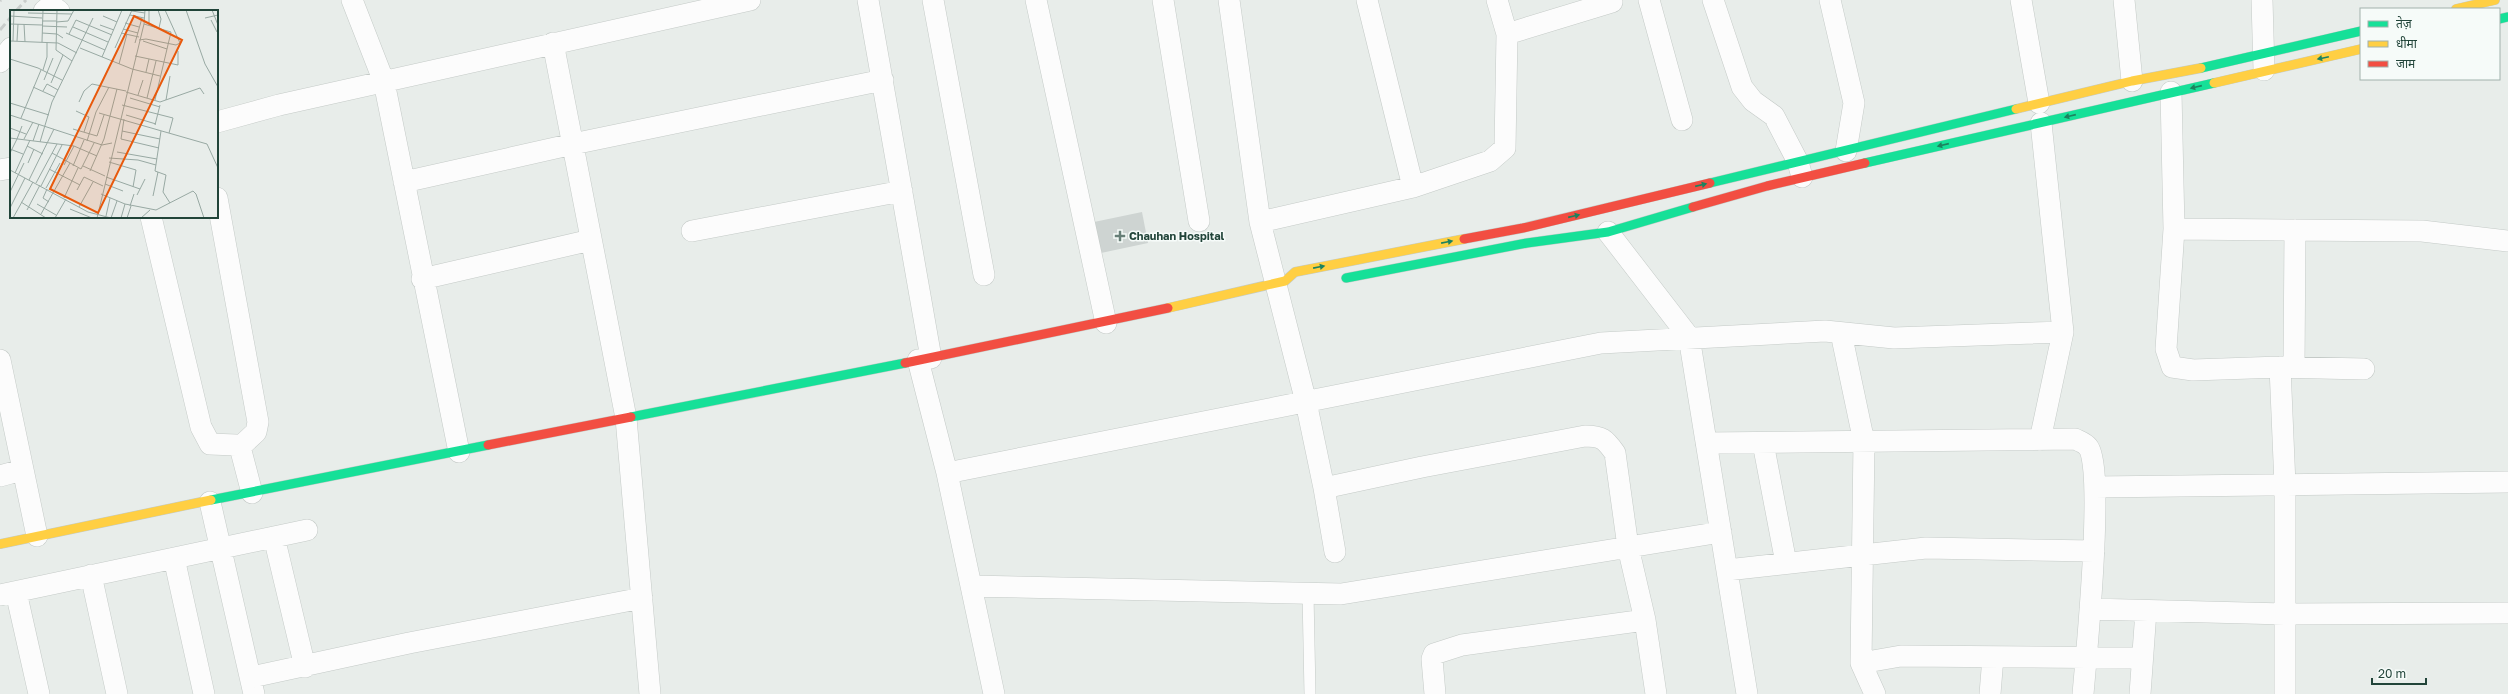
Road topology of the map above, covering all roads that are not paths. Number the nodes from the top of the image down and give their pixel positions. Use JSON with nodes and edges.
{"nodes":[{"id":1,"x":352,"y":0,"type":"edge"},
{"id":2,"x":750,"y":0,"type":"edge"},
{"id":3,"x":868,"y":0,"type":"edge"},
{"id":4,"x":933,"y":0,"type":"edge"},
{"id":5,"x":1036,"y":0,"type":"edge"},
{"id":6,"x":1163,"y":0,"type":"edge"},
{"id":7,"x":1229,"y":0,"type":"edge"},
{"id":8,"x":1367,"y":0,"type":"edge"},
{"id":9,"x":1497,"y":0,"type":"edge"},
{"id":10,"x":1649,"y":0,"type":"edge"},
{"id":11,"x":1713,"y":0,"type":"edge"},
{"id":12,"x":1830,"y":0,"type":"edge"},
{"id":13,"x":2022,"y":0,"type":"edge"},
{"id":14,"x":2124,"y":0,"type":"edge"},
{"id":15,"x":2262,"y":0,"type":"edge"},
{"id":16,"x":2495,"y":0,"type":"edge"},
{"id":17,"x":1612,"y":2,"type":"dead end"},
{"id":18,"x":2460,"y":8,"type":"edge"},
{"id":19,"x":45,"y":10,"type":"edge"},
{"id":20,"x":58,"y":10,"type":"edge"},
{"id":21,"x":2360,"y":31,"type":"edge"},
{"id":22,"x":1507,"y":34,"type":"junction"},
{"id":23,"x":553,"y":43,"type":"junction"},
{"id":24,"x":10,"y":49,"type":"edge"},
{"id":25,"x":2360,"y":49,"type":"edge"},
{"id":26,"x":0,"y":62,"type":"edge"},
{"id":27,"x":2264,"y":62,"type":"junction"},
{"id":28,"x":882,"y":80,"type":"junction"},
{"id":29,"x":2132,"y":81,"type":"junction"},
{"id":30,"x":384,"y":82,"type":"junction"},
{"id":31,"x":2171,"y":92,"type":"junction"},
{"id":32,"x":2040,"y":113,"type":"junction"},
{"id":33,"x":1682,"y":120,"type":"dead end"},
{"id":34,"x":218,"y":122,"type":"edge"},
{"id":35,"x":573,"y":144,"type":"junction"},
{"id":36,"x":1846,"y":151,"type":"junction"},
{"id":37,"x":10,"y":168,"type":"edge"},
{"id":38,"x":0,"y":170,"type":"edge"},
{"id":39,"x":1800,"y":170,"type":"junction"},
{"id":40,"x":404,"y":182,"type":"junction"},
{"id":41,"x":1412,"y":187,"type":"junction"},
{"id":42,"x":902,"y":191,"type":"junction"},
{"id":43,"x":218,"y":203,"type":"edge"},
{"id":44,"x":151,"y":218,"type":"edge"},
{"id":45,"x":1199,"y":221,"type":"dead end"},
{"id":46,"x":1260,"y":222,"type":"junction"},
{"id":47,"x":2174,"y":229,"type":"junction"},
{"id":48,"x":2295,"y":230,"type":"junction"},
{"id":49,"x":692,"y":231,"type":"dead end"},
{"id":50,"x":1608,"y":232,"type":"junction"},
{"id":51,"x":591,"y":240,"type":"junction"},
{"id":52,"x":2508,"y":240,"type":"edge"},
{"id":53,"x":984,"y":275,"type":"dead end"},
{"id":54,"x":422,"y":279,"type":"junction"},
{"id":55,"x":1334,"y":280,"type":"dead end"},
{"id":56,"x":1280,"y":282,"type":"junction"},
{"id":57,"x":1296,"y":287,"type":"dead end"},
{"id":58,"x":1106,"y":323,"type":"junction"},
{"id":59,"x":2063,"y":332,"type":"junction"},
{"id":60,"x":1841,"y":333,"type":"junction"},
{"id":61,"x":1689,"y":338,"type":"junction"},
{"id":62,"x":925,"y":359,"type":"junction"},
{"id":63,"x":0,"y":360,"type":"edge"},
{"id":64,"x":2287,"y":367,"type":"junction"},
{"id":65,"x":2364,"y":369,"type":"dead end"},
{"id":66,"x":1306,"y":402,"type":"junction"},
{"id":67,"x":626,"y":418,"type":"junction"},
{"id":68,"x":2040,"y":440,"type":"junction"},
{"id":69,"x":1864,"y":442,"type":"junction"},
{"id":70,"x":1706,"y":443,"type":"junction"},
{"id":71,"x":1763,"y":443,"type":"junction"},
{"id":72,"x":240,"y":447,"type":"junction"},
{"id":73,"x":458,"y":452,"type":"junction"},
{"id":74,"x":22,"y":470,"type":"junction"},
{"id":75,"x":947,"y":473,"type":"junction"},
{"id":76,"x":0,"y":476,"type":"edge"},
{"id":77,"x":2508,"y":482,"type":"edge"},
{"id":78,"x":2285,"y":485,"type":"junction"},
{"id":79,"x":2095,"y":487,"type":"junction"},
{"id":80,"x":1324,"y":488,"type":"junction"},
{"id":81,"x":252,"y":493,"type":"junction"},
{"id":82,"x":210,"y":502,"type":"junction"},
{"id":83,"x":307,"y":530,"type":"dead end"},
{"id":84,"x":1721,"y":532,"type":"junction"},
{"id":85,"x":37,"y":536,"type":"junction"},
{"id":86,"x":274,"y":537,"type":"junction"},
{"id":87,"x":0,"y":544,"type":"edge"},
{"id":88,"x":1628,"y":547,"type":"junction"},
{"id":89,"x":221,"y":548,"type":"junction"},
{"id":90,"x":2094,"y":551,"type":"junction"},
{"id":91,"x":1335,"y":552,"type":"dead end"},
{"id":92,"x":1863,"y":555,"type":"junction"},
{"id":93,"x":174,"y":558,"type":"junction"},
{"id":94,"x":1786,"y":563,"type":"junction"},
{"id":95,"x":1727,"y":570,"type":"junction"},
{"id":96,"x":91,"y":575,"type":"junction"},
{"id":97,"x":971,"y":586,"type":"junction"},
{"id":98,"x":8,"y":593,"type":"edge"},
{"id":99,"x":1308,"y":593,"type":"junction"},
{"id":100,"x":642,"y":598,"type":"junction"},
{"id":101,"x":2090,"y":609,"type":"junction"},
{"id":102,"x":2146,"y":611,"type":"junction"},
{"id":103,"x":2508,"y":613,"type":"edge"},
{"id":104,"x":2285,"y":614,"type":"junction"},
{"id":105,"x":1645,"y":620,"type":"junction"},
{"id":106,"x":1993,"y":657,"type":"junction"},
{"id":107,"x":2086,"y":658,"type":"junction"},
{"id":108,"x":2142,"y":658,"type":"junction"},
{"id":109,"x":1861,"y":663,"type":"junction"},
{"id":110,"x":305,"y":667,"type":"junction"},
{"id":111,"x":253,"y":686,"type":"edge"},
{"id":112,"x":39,"y":694,"type":"edge"},
{"id":113,"x":117,"y":694,"type":"edge"},
{"id":114,"x":204,"y":694,"type":"edge"},
{"id":115,"x":650,"y":694,"type":"edge"},
{"id":116,"x":994,"y":694,"type":"edge"},
{"id":117,"x":1310,"y":694,"type":"edge"},
{"id":118,"x":1435,"y":694,"type":"edge"},
{"id":119,"x":1656,"y":694,"type":"edge"},
{"id":120,"x":1747,"y":694,"type":"edge"},
{"id":121,"x":1875,"y":694,"type":"edge"},
{"id":122,"x":1990,"y":694,"type":"edge"},
{"id":123,"x":2083,"y":694,"type":"edge"},
{"id":124,"x":2140,"y":694,"type":"edge"},
{"id":125,"x":2285,"y":694,"type":"edge"}],
"edges":[{"from":1,"to":30,"type":"street"},
{"from":2,"to":23,"type":"street"},
{"from":3,"to":28,"type":"street"},
{"from":4,"to":53,"type":"street"},
{"from":5,"to":58,"type":"street"},
{"from":6,"to":45,"type":"street"},
{"from":7,"to":46,"type":"street"},
{"from":8,"to":41,"type":"street"},
{"from":9,"to":22,"type":"street"},
{"from":10,"to":33,"type":"street"},
{"from":11,"to":39,"type":"street"},
{"from":12,"to":36,"type":"street"},
{"from":13,"to":32,"type":"street"},
{"from":14,"to":29,"type":"street"},
{"from":15,"to":27,"type":"street"},
{"from":16,"to":18,"type":"street"},
{"from":17,"to":22,"type":"street"},
{"from":19,"to":20,"type":"street"},
{"from":21,"to":27,"type":"street"},
{"from":22,"to":41,"type":"street"},
{"from":23,"to":30,"type":"street"},
{"from":23,"to":35,"type":"street"},
{"from":24,"to":26,"type":"street"},
{"from":25,"to":27,"type":"street","one_way":true},
{"from":27,"to":29,"type":"street"},
{"from":27,"to":31,"type":"street","one_way":true},
{"from":28,"to":35,"type":"street"},
{"from":28,"to":42,"type":"street"},
{"from":29,"to":32,"type":"street"},
{"from":30,"to":34,"type":"street"},
{"from":30,"to":40,"type":"street"},
{"from":31,"to":32,"type":"street","one_way":true},
{"from":31,"to":47,"type":"street"},
{"from":32,"to":36,"type":"street"},
{"from":32,"to":39,"type":"street","one_way":true},
{"from":32,"to":59,"type":"street"},
{"from":35,"to":40,"type":"street"},
{"from":35,"to":51,"type":"street"},
{"from":36,"to":39,"type":"street"},
{"from":37,"to":38,"type":"street"},
{"from":39,"to":50,"type":"street"},
{"from":56,"to":39,"type":"street","one_way":true},
{"from":40,"to":54,"type":"street"},
{"from":41,"to":46,"type":"street"},
{"from":42,"to":49,"type":"street"},
{"from":42,"to":62,"type":"street"},
{"from":43,"to":72,"type":"street"},
{"from":44,"to":72,"type":"street"},
{"from":46,"to":56,"type":"street"},
{"from":47,"to":48,"type":"street"},
{"from":47,"to":64,"type":"street"},
{"from":48,"to":52,"type":"street"},
{"from":48,"to":64,"type":"street"},
{"from":50,"to":55,"type":"street"},
{"from":50,"to":61,"type":"street"},
{"from":51,"to":54,"type":"street"},
{"from":51,"to":67,"type":"street"},
{"from":54,"to":73,"type":"street"},
{"from":56,"to":57,"type":"street"},
{"from":56,"to":58,"type":"street"},
{"from":56,"to":66,"type":"street"},
{"from":58,"to":62,"type":"street"},
{"from":59,"to":60,"type":"street"},
{"from":59,"to":68,"type":"street"},
{"from":60,"to":61,"type":"street"},
{"from":60,"to":69,"type":"street"},
{"from":61,"to":66,"type":"street"},
{"from":61,"to":70,"type":"street"},
{"from":62,"to":67,"type":"street"},
{"from":62,"to":75,"type":"street"},
{"from":63,"to":74,"type":"street"},
{"from":64,"to":65,"type":"street"},
{"from":64,"to":78,"type":"street"},
{"from":66,"to":75,"type":"street"},
{"from":66,"to":80,"type":"street"},
{"from":67,"to":73,"type":"street"},
{"from":67,"to":100,"type":"street"},
{"from":68,"to":69,"type":"street"},
{"from":68,"to":79,"type":"street"},
{"from":69,"to":71,"type":"street"},
{"from":69,"to":92,"type":"street"},
{"from":70,"to":71,"type":"street"},
{"from":70,"to":84,"type":"street"},
{"from":71,"to":94,"type":"street"},
{"from":72,"to":81,"type":"street"},
{"from":73,"to":81,"type":"street"},
{"from":74,"to":76,"type":"street"},
{"from":74,"to":85,"type":"street"},
{"from":75,"to":97,"type":"street"},
{"from":77,"to":78,"type":"street"},
{"from":78,"to":79,"type":"street"},
{"from":78,"to":104,"type":"street"},
{"from":79,"to":90,"type":"street"},
{"from":80,"to":88,"type":"street"},
{"from":80,"to":91,"type":"street"},
{"from":81,"to":82,"type":"street"},
{"from":82,"to":85,"type":"street"},
{"from":82,"to":89,"type":"street"},
{"from":83,"to":86,"type":"street"},
{"from":84,"to":88,"type":"street"},
{"from":84,"to":95,"type":"street"},
{"from":85,"to":87,"type":"street"},
{"from":86,"to":89,"type":"street"},
{"from":86,"to":110,"type":"street"},
{"from":88,"to":99,"type":"street"},
{"from":88,"to":105,"type":"street"},
{"from":89,"to":93,"type":"street"},
{"from":89,"to":111,"type":"street"},
{"from":90,"to":92,"type":"street"},
{"from":90,"to":101,"type":"street"},
{"from":92,"to":94,"type":"street"},
{"from":92,"to":109,"type":"street"},
{"from":93,"to":96,"type":"street"},
{"from":93,"to":114,"type":"street"},
{"from":94,"to":95,"type":"street"},
{"from":95,"to":120,"type":"street"},
{"from":96,"to":98,"type":"street"},
{"from":96,"to":113,"type":"street"},
{"from":97,"to":99,"type":"street"},
{"from":97,"to":116,"type":"street"},
{"from":98,"to":112,"type":"street"},
{"from":99,"to":117,"type":"lane"},
{"from":100,"to":110,"type":"street"},
{"from":100,"to":115,"type":"street"},
{"from":101,"to":102,"type":"street"},
{"from":101,"to":107,"type":"street"},
{"from":102,"to":104,"type":"street"},
{"from":102,"to":108,"type":"street"},
{"from":103,"to":104,"type":"street"},
{"from":104,"to":125,"type":"street"},
{"from":105,"to":118,"type":"street"},
{"from":105,"to":119,"type":"street"},
{"from":106,"to":107,"type":"street"},
{"from":106,"to":109,"type":"street"},
{"from":106,"to":122,"type":"street"},
{"from":107,"to":108,"type":"street"},
{"from":107,"to":123,"type":"street"},
{"from":108,"to":124,"type":"street"},
{"from":109,"to":121,"type":"street"},
{"from":110,"to":111,"type":"street"}]}
